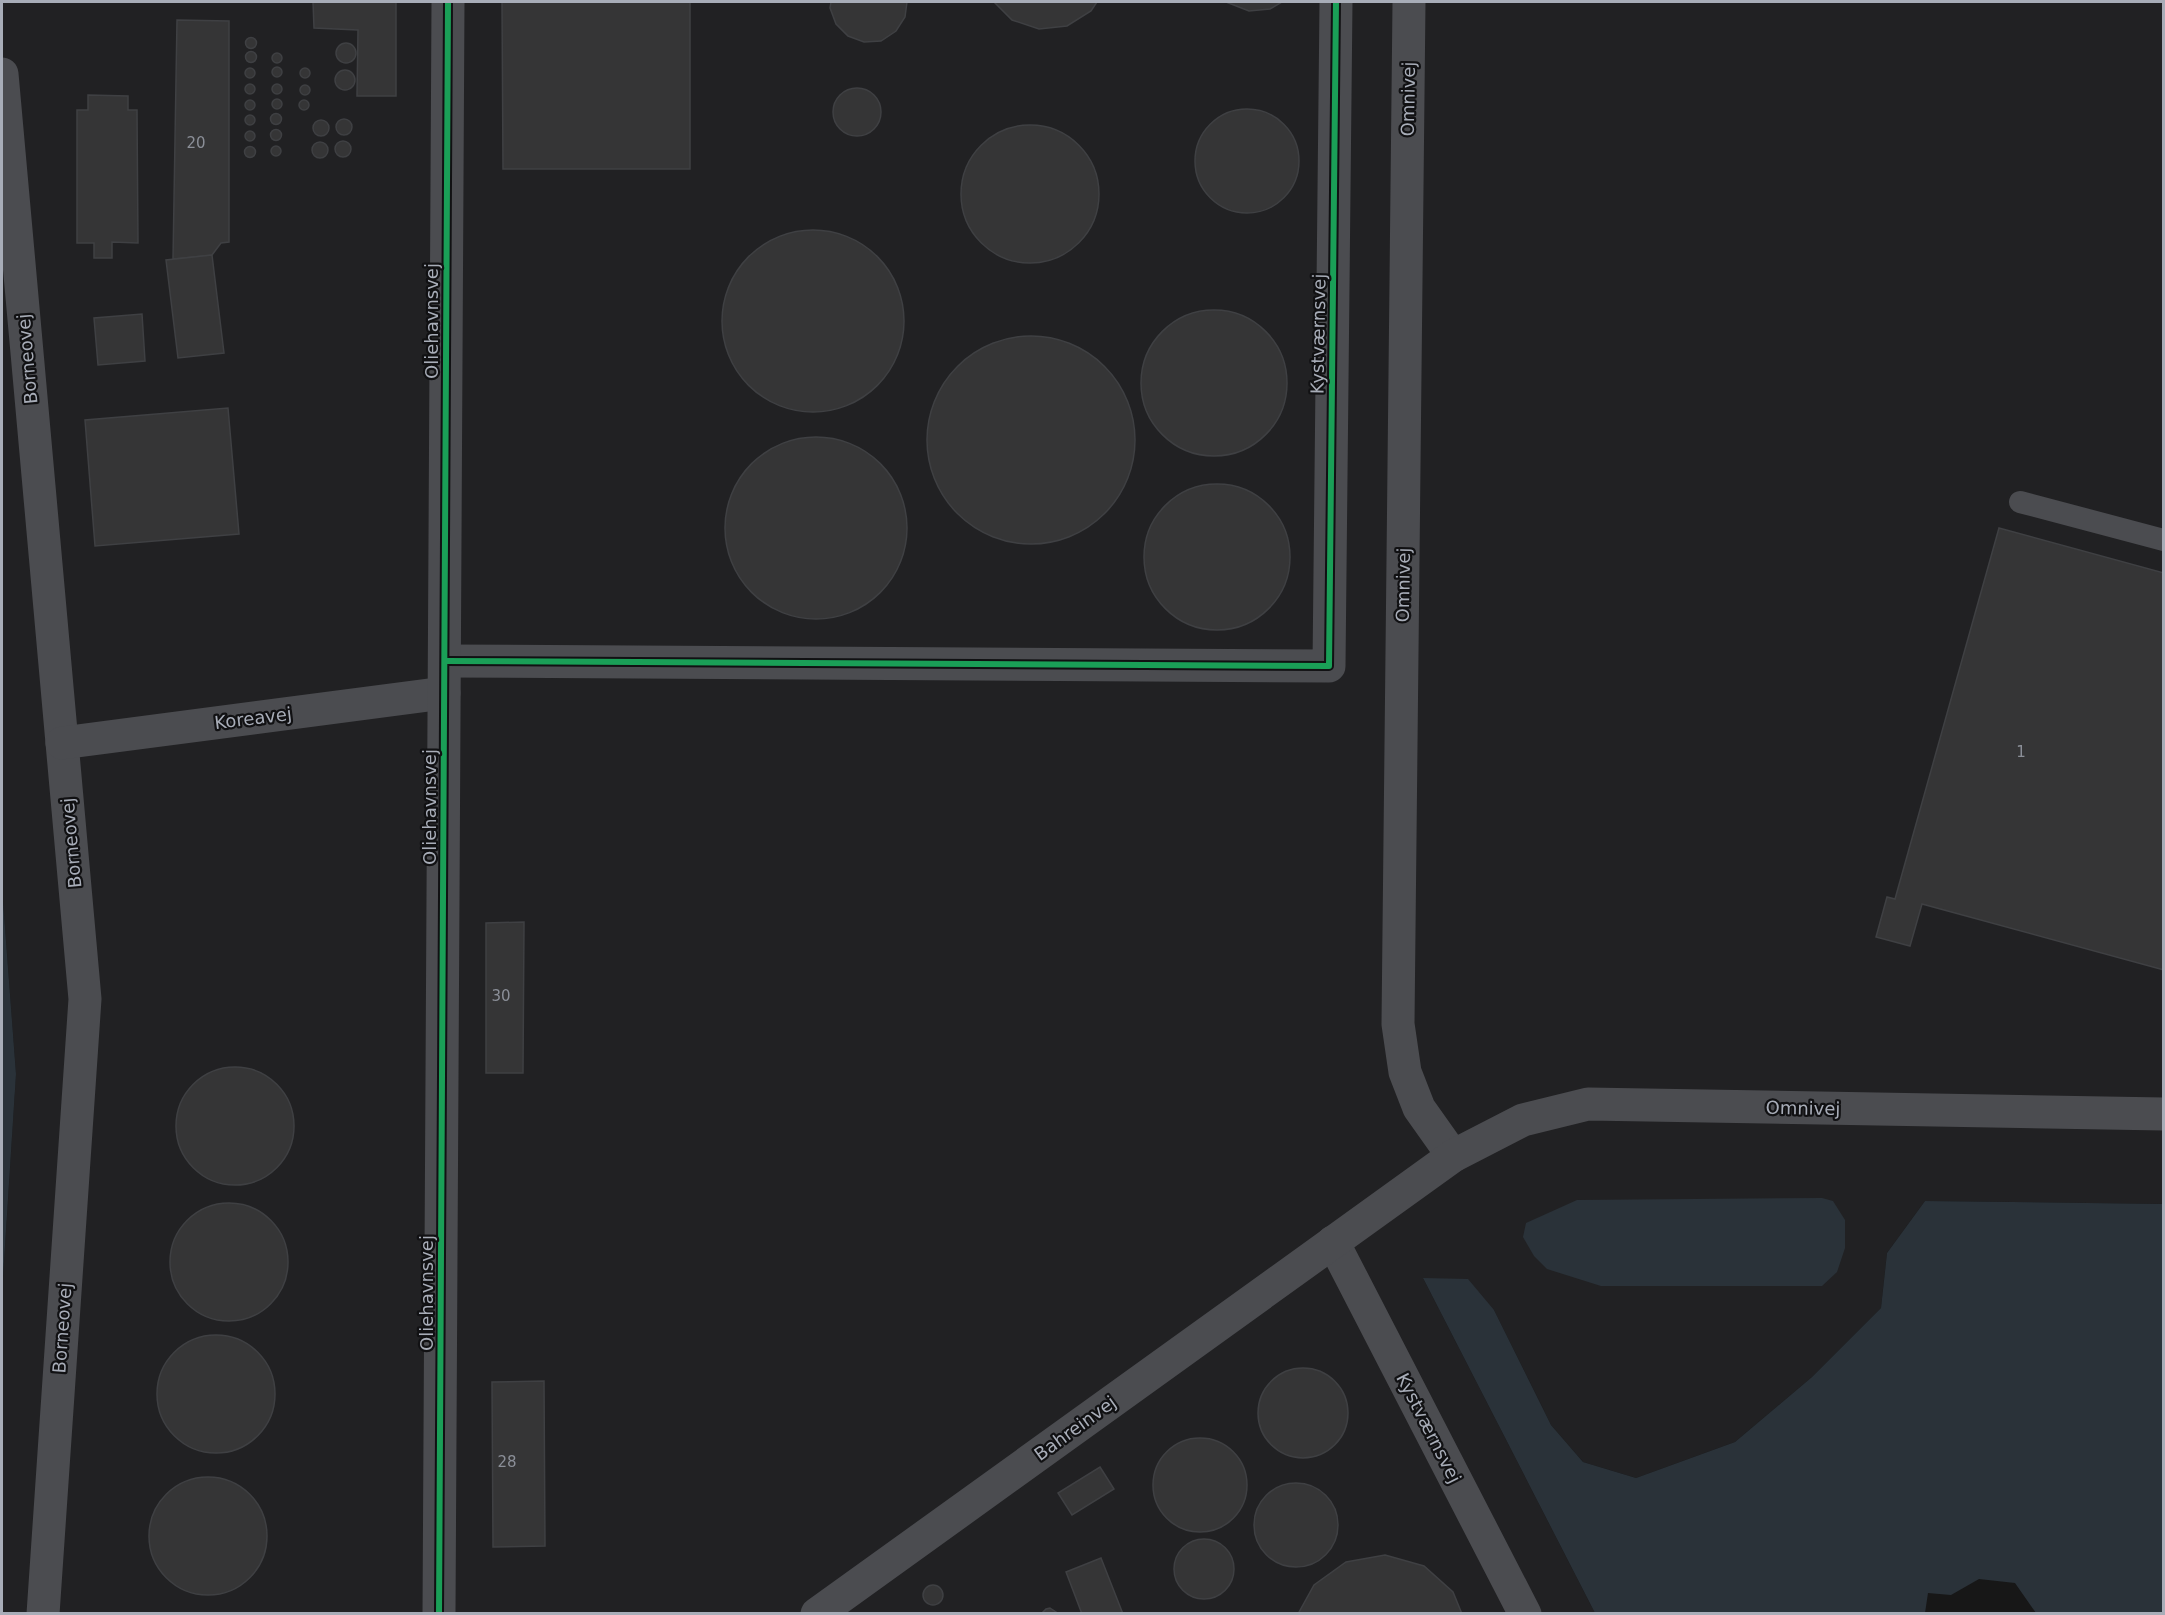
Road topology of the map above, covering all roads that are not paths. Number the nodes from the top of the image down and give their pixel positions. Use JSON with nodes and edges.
{"nodes":[{"id":1,"x":448,"y":2,"type":"edge"},
{"id":2,"x":1336,"y":2,"type":"edge"},
{"id":3,"x":1409,"y":2,"type":"edge"},
{"id":4,"x":2,"y":74,"type":"edge"},
{"id":5,"x":2020,"y":502,"type":"dead end"},
{"id":6,"x":2163,"y":540,"type":"edge"},
{"id":7,"x":1329,"y":666,"type":"joint"},
{"id":8,"x":444,"y":677,"type":"junction"},
{"id":9,"x":62,"y":743,"type":"junction"},
{"id":10,"x":2163,"y":1114,"type":"edge"},
{"id":11,"x":1453,"y":1156,"type":"junction"},
{"id":12,"x":1333,"y":1242,"type":"junction"},
{"id":13,"x":43,"y":1614,"type":"edge"},
{"id":14,"x":439,"y":1614,"type":"edge"},
{"id":15,"x":817,"y":1614,"type":"edge"},
{"id":16,"x":1525,"y":1614,"type":"edge"}],
"edges":[{"from":1,"to":8,"type":"street","name":"Oliehavnsvej"},
{"from":2,"to":7,"type":"street","name":"Kystværnsvej"},
{"from":3,"to":11,"type":"street","name":"Omnivej"},
{"from":4,"to":9,"type":"street","name":"Borneovej"},
{"from":5,"to":6,"type":"lane"},
{"from":7,"to":8,"type":"street","name":"Koreavej"},
{"from":8,"to":9,"type":"street","name":"Koreavej"},
{"from":8,"to":14,"type":"street","name":"Oliehavnsvej"},
{"from":9,"to":13,"type":"street","name":"Borneovej"},
{"from":10,"to":11,"type":"street","name":"Omnivej"},
{"from":11,"to":12,"type":"street","name":"Omnivej"},
{"from":12,"to":15,"type":"street","name":"Bahreinvej"},
{"from":12,"to":16,"type":"street","name":"Kystværnsvej"}]}
